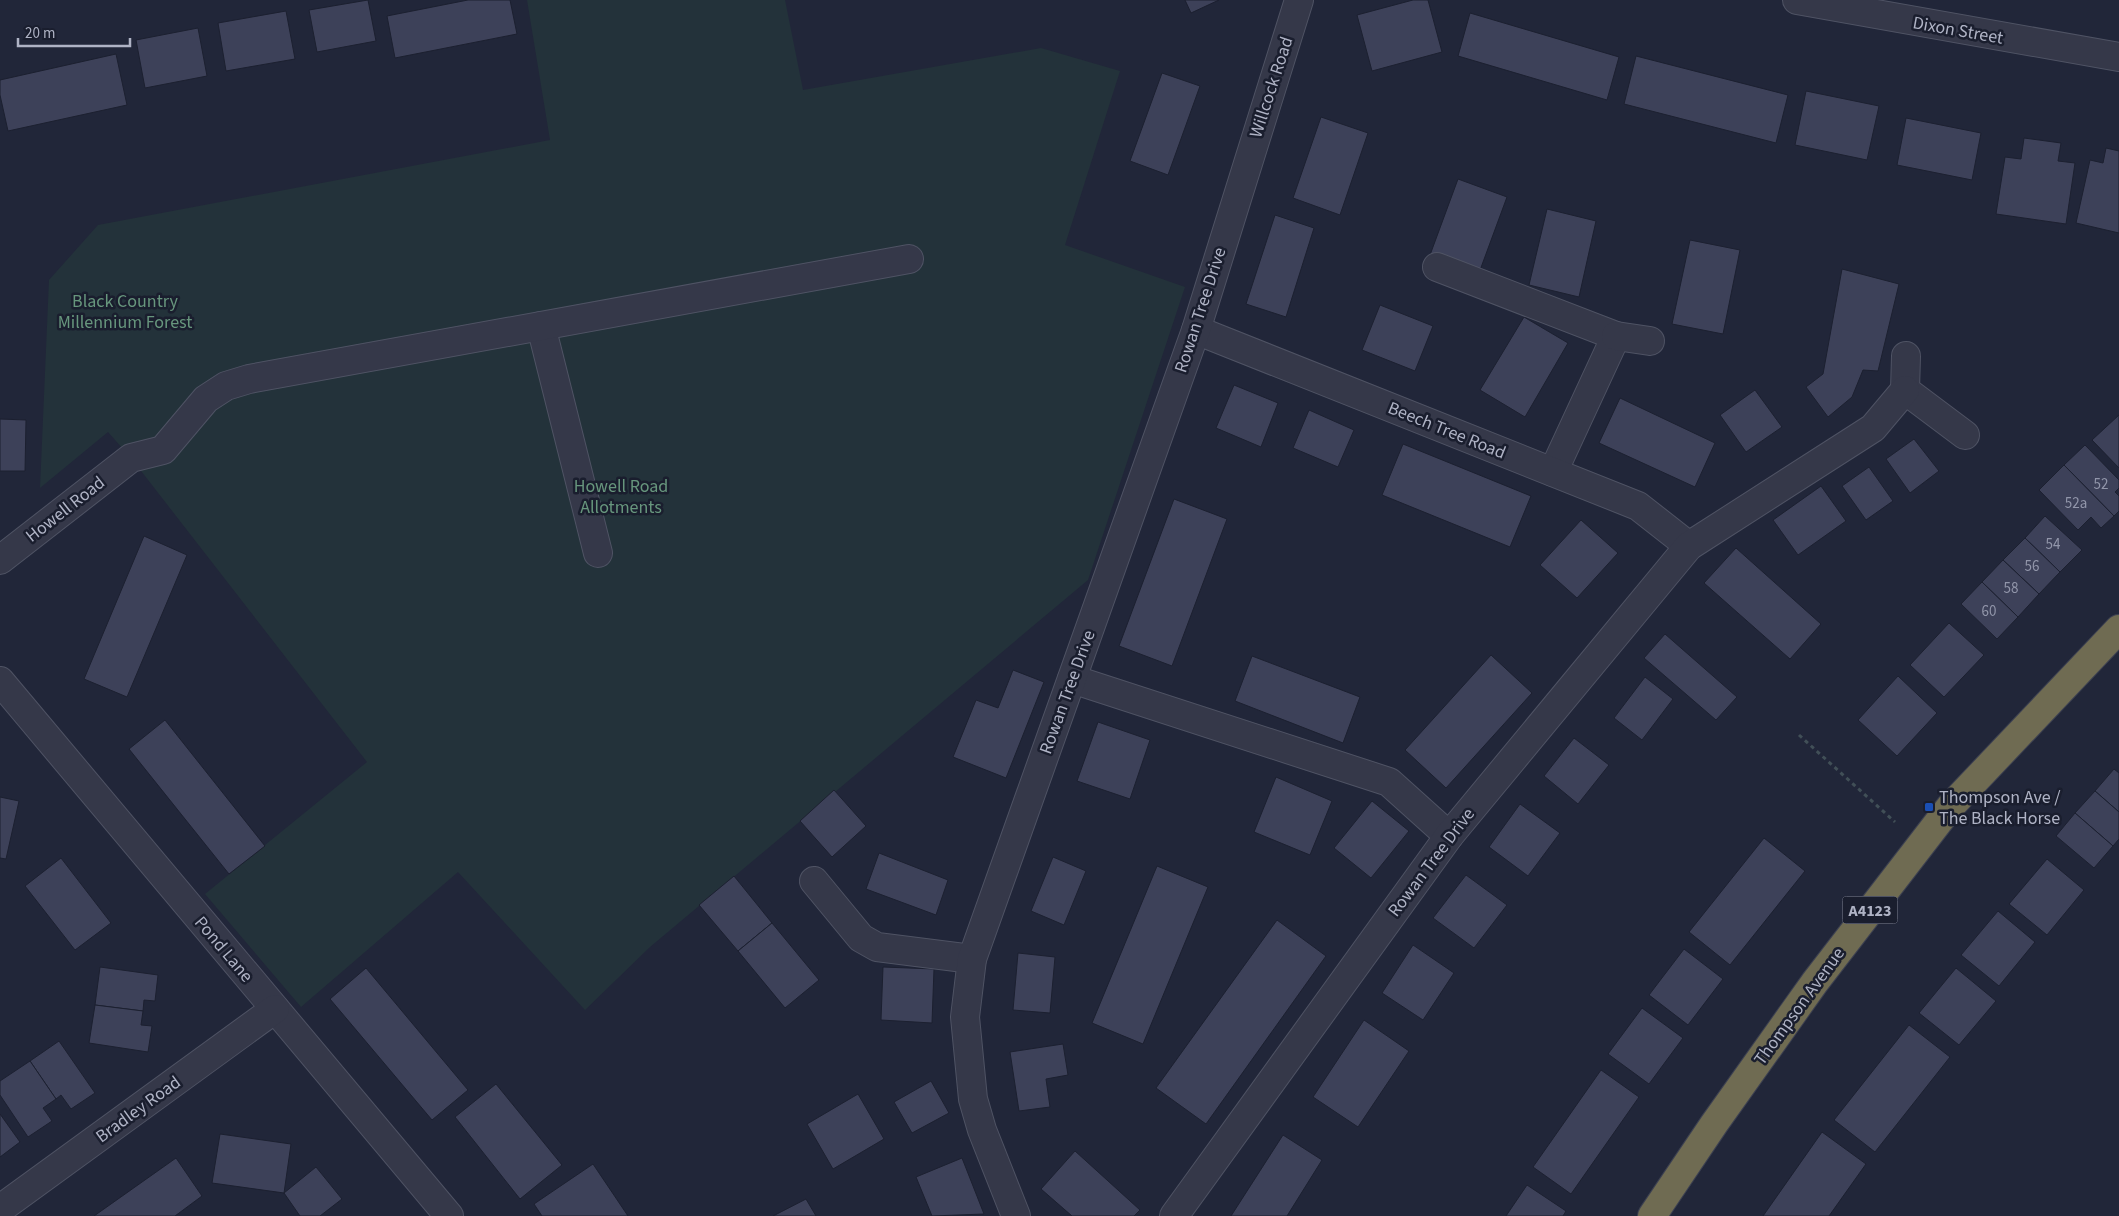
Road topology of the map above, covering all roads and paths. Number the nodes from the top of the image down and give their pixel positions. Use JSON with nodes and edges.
{"nodes":[{"id":1,"x":1299,"y":0,"type":"edge"},
{"id":2,"x":1797,"y":0,"type":"edge"},
{"id":3,"x":1829,"y":3,"type":"edge"},
{"id":4,"x":2119,"y":57,"type":"edge"},
{"id":5,"x":1244,"y":173,"type":"joint"},
{"id":6,"x":909,"y":259,"type":"dead end"},
{"id":7,"x":1436,"y":267,"type":"dead end"},
{"id":8,"x":541,"y":326,"type":"junction"},
{"id":9,"x":1196,"y":330,"type":"junction"},
{"id":10,"x":1616,"y":336,"type":"junction"},
{"id":11,"x":1650,"y":342,"type":"dead end"},
{"id":12,"x":1906,"y":356,"type":"dead end"},
{"id":13,"x":1905,"y":390,"type":"junction"},
{"id":14,"x":1965,"y":435,"type":"dead end"},
{"id":15,"x":1553,"y":472,"type":"junction"},
{"id":16,"x":1688,"y":546,"type":"junction"},
{"id":17,"x":598,"y":553,"type":"dead end"},
{"id":18,"x":0,"y":560,"type":"edge"},
{"id":19,"x":2119,"y":629,"type":"edge"},
{"id":20,"x":1072,"y":679,"type":"junction"},
{"id":21,"x":0,"y":681,"type":"edge"},
{"id":22,"x":1799,"y":735,"type":"dead end"},
{"id":23,"x":1449,"y":836,"type":"junction"},
{"id":24,"x":1920,"y":845,"type":"junction"},
{"id":25,"x":814,"y":881,"type":"dead end"},
{"id":26,"x":972,"y":959,"type":"junction"},
{"id":27,"x":275,"y":1009,"type":"junction"},
{"id":28,"x":0,"y":1209,"type":"edge"},
{"id":29,"x":449,"y":1216,"type":"edge"},
{"id":30,"x":1016,"y":1216,"type":"edge"},
{"id":31,"x":1174,"y":1216,"type":"edge"},
{"id":32,"x":1652,"y":1216,"type":"edge"}],
"edges":[{"from":1,"to":5,"type":"street","name":"Willcock Road"},
{"from":2,"to":3,"type":"street","name":"Dixon Street"},
{"from":3,"to":4,"type":"street","name":"Dixon Street"},
{"from":5,"to":9,"type":"street","name":"Rowan Tree Drive"},
{"from":6,"to":8,"type":"street"},
{"from":7,"to":10,"type":"street"},
{"from":8,"to":17,"type":"street"},
{"from":8,"to":18,"type":"street","name":"Howell Road"},
{"from":9,"to":15,"type":"street","name":"Beech Tree Road"},
{"from":9,"to":20,"type":"street","name":"Rowan Tree Drive"},
{"from":10,"to":11,"type":"street"},
{"from":10,"to":15,"type":"street"},
{"from":12,"to":13,"type":"street"},
{"from":13,"to":14,"type":"street"},
{"from":13,"to":16,"type":"street","name":"Rowan Tree Drive"},
{"from":15,"to":16,"type":"street","name":"Beech Tree Road"},
{"from":16,"to":23,"type":"street","name":"Rowan Tree Drive"},
{"from":19,"to":24,"type":"highway","name":"Thompson Avenue","number":"A4123"},
{"from":20,"to":23,"type":"street"},
{"from":20,"to":26,"type":"street","name":"Rowan Tree Drive"},
{"from":21,"to":27,"type":"street","name":"Pond Lane"},
{"from":22,"to":24,"type":"path"},
{"from":23,"to":31,"type":"street","name":"Rowan Tree Drive"},
{"from":24,"to":32,"type":"highway","name":"Thompson Avenue","number":"A4123"},
{"from":25,"to":26,"type":"street"},
{"from":26,"to":30,"type":"street","name":"Rowan Tree Drive"},
{"from":27,"to":28,"type":"street","name":"Bradley Road"},
{"from":27,"to":29,"type":"street","name":"Pond Lane"}]}
